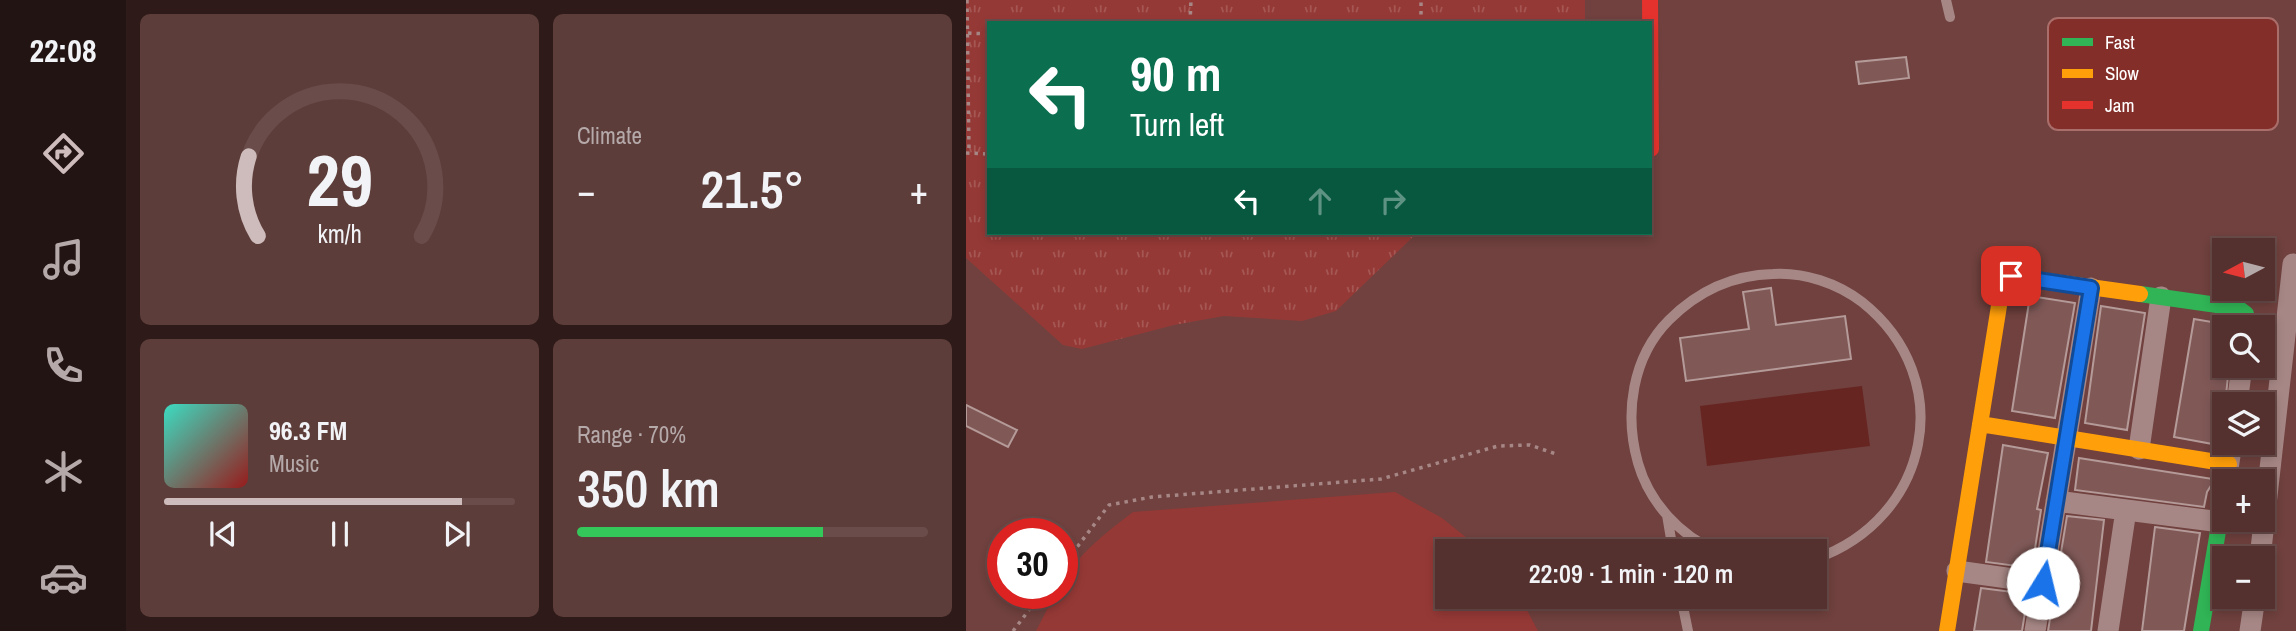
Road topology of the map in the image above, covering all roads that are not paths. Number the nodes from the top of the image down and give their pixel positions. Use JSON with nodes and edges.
{"nodes":[{"id":1,"x":1650,"y":0,"type":"edge"},
{"id":2,"x":1947,"y":0,"type":"edge"},
{"id":3,"x":1950,"y":17,"type":"dead end"},
{"id":4,"x":1650,"y":21,"type":"edge"},
{"id":5,"x":2293,"y":264,"type":"dead end"},
{"id":6,"x":2091,"y":288,"type":"junction"},
{"id":7,"x":2161,"y":298,"type":"junction"},
{"id":8,"x":2246,"y":315,"type":"edge"},
{"id":9,"x":1980,"y":424,"type":"junction"},
{"id":10,"x":2067,"y":437,"type":"junction"},
{"id":11,"x":2139,"y":449,"type":"junction"},
{"id":12,"x":2212,"y":469,"type":"edge"},
{"id":13,"x":2056,"y":501,"type":"junction"},
{"id":14,"x":2126,"y":510,"type":"junction"},
{"id":15,"x":1667,"y":515,"type":"junction"},
{"id":16,"x":2212,"y":521,"type":"edge"},
{"id":17,"x":2219,"y":532,"type":"edge"},
{"id":18,"x":1671,"y":539,"type":"edge"},
{"id":19,"x":1696,"y":539,"type":"edge"},
{"id":20,"x":2261,"y":546,"type":"edge"},
{"id":21,"x":1827,"y":554,"type":"edge"},
{"id":22,"x":1957,"y":571,"type":"junction"},
{"id":23,"x":2043,"y":583,"type":"junction"},
{"id":24,"x":1683,"y":609,"type":"edge"},
{"id":25,"x":2253,"y":609,"type":"edge"},
{"id":26,"x":1688,"y":631,"type":"edge"},
{"id":27,"x":1947,"y":631,"type":"edge"},
{"id":28,"x":2035,"y":631,"type":"edge"},
{"id":29,"x":2108,"y":631,"type":"edge"},
{"id":30,"x":2201,"y":631,"type":"edge"},
{"id":31,"x":2250,"y":631,"type":"edge"}],
"edges":[{"from":1,"to":4,"type":"street"},
{"from":2,"to":3,"type":"lane"},
{"from":5,"to":20,"type":"street"},
{"from":6,"to":7,"type":"street"},
{"from":6,"to":9,"type":"street"},
{"from":6,"to":10,"type":"street"},
{"from":7,"to":8,"type":"street"},
{"from":7,"to":11,"type":"street"},
{"from":9,"to":10,"type":"street"},
{"from":9,"to":22,"type":"street"},
{"from":10,"to":11,"type":"street"},
{"from":10,"to":13,"type":"street"},
{"from":11,"to":12,"type":"street"},
{"from":13,"to":14,"type":"street"},
{"from":13,"to":23,"type":"street"},
{"from":14,"to":16,"type":"street"},
{"from":14,"to":29,"type":"street"},
{"from":15,"to":18,"type":"lane"},
{"from":15,"to":19,"type":"lane"},
{"from":15,"to":21,"type":"lane"},
{"from":17,"to":30,"type":"street"},
{"from":22,"to":23,"type":"street"},
{"from":22,"to":27,"type":"street"},
{"from":23,"to":28,"type":"street"},
{"from":24,"to":26,"type":"lane"},
{"from":25,"to":31,"type":"street"}]}
